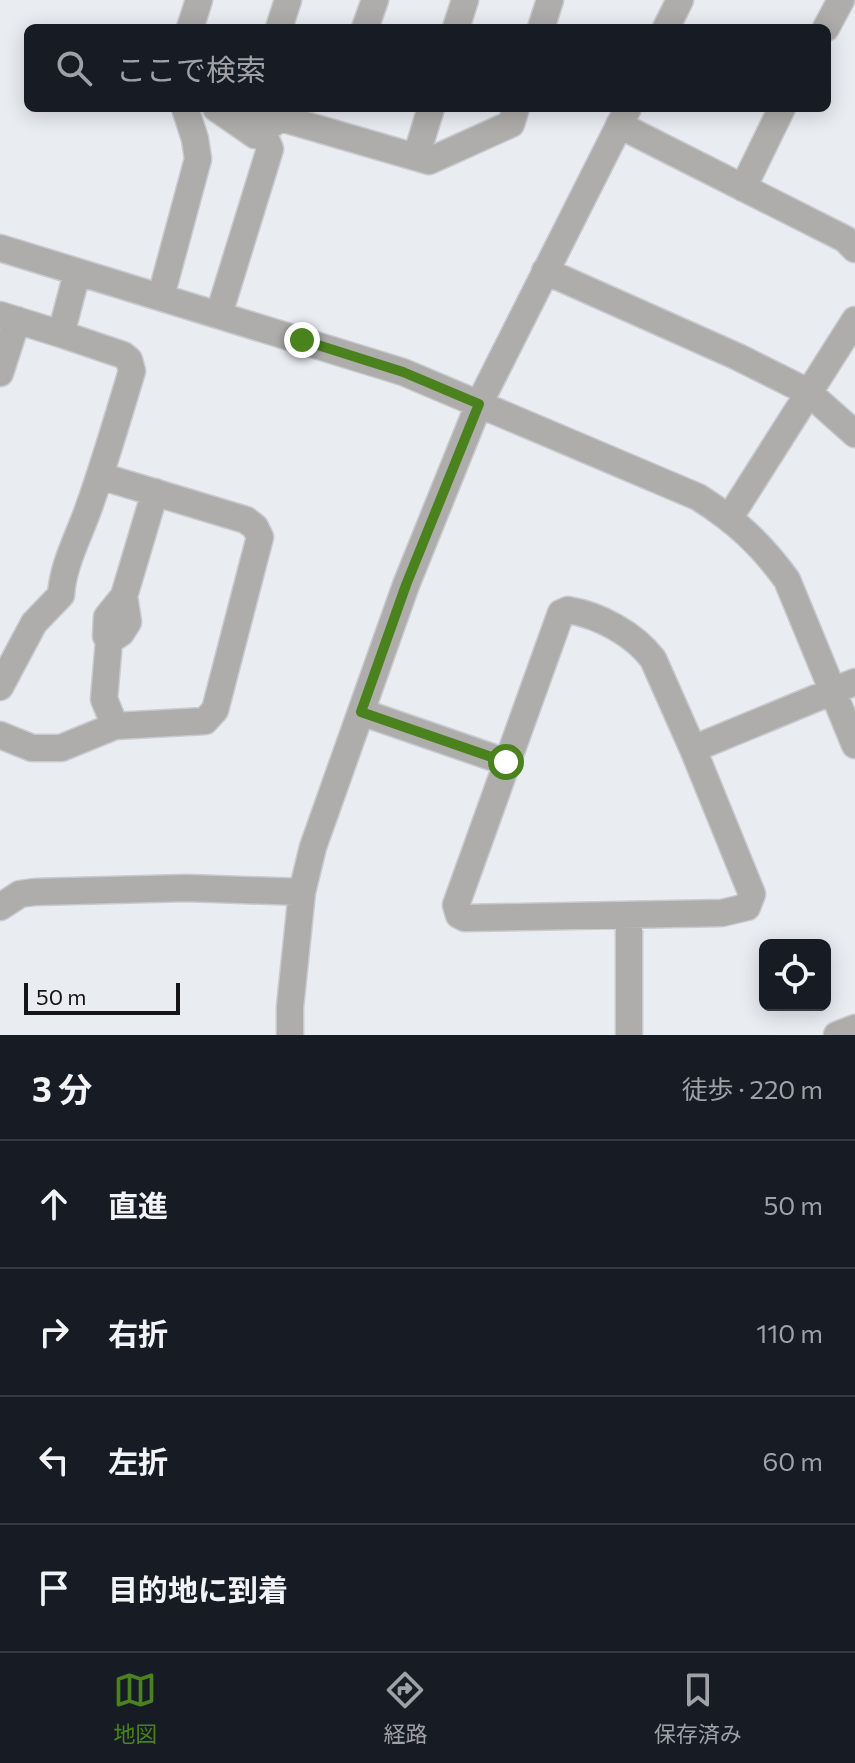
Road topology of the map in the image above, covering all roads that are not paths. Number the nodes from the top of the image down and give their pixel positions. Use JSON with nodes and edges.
{"nodes":[{"id":1,"x":199,"y":0,"type":"edge"},
{"id":2,"x":288,"y":0,"type":"edge"},
{"id":3,"x":375,"y":0,"type":"edge"},
{"id":4,"x":465,"y":0,"type":"edge"},
{"id":5,"x":550,"y":0,"type":"edge"},
{"id":6,"x":680,"y":0,"type":"edge"},
{"id":7,"x":841,"y":0,"type":"edge"},
{"id":8,"x":191,"y":24,"type":"edge"},
{"id":9,"x":280,"y":24,"type":"edge"},
{"id":10,"x":366,"y":24,"type":"edge"},
{"id":11,"x":457,"y":24,"type":"edge"},
{"id":12,"x":542,"y":24,"type":"edge"},
{"id":13,"x":668,"y":24,"type":"edge"},
{"id":14,"x":828,"y":24,"type":"edge"},
{"id":15,"x":186,"y":112,"type":"edge"},
{"id":16,"x":222,"y":112,"type":"edge"},
{"id":17,"x":430,"y":112,"type":"edge"},
{"id":18,"x":515,"y":112,"type":"edge"},
{"id":19,"x":780,"y":112,"type":"edge"},
{"id":20,"x":624,"y":116,"type":"edge"},
{"id":21,"x":260,"y":119,"type":"edge"},
{"id":22,"x":334,"y":120,"type":"edge"},
{"id":23,"x":416,"y":157,"type":"junction"},
{"id":24,"x":743,"y":188,"type":"junction"},
{"id":25,"x":0,"y":248,"type":"edge"},
{"id":26,"x":855,"y":249,"type":"edge"},
{"id":27,"x":545,"y":271,"type":"junction"},
{"id":28,"x":77,"y":273,"type":"junction"},
{"id":29,"x":161,"y":296,"type":"junction"},
{"id":30,"x":219,"y":314,"type":"junction"},
{"id":31,"x":8,"y":317,"type":"edge"},
{"id":32,"x":855,"y":320,"type":"edge"},
{"id":33,"x":61,"y":334,"type":"junction"},
{"id":34,"x":0,"y":373,"type":"edge"},
{"id":35,"x":808,"y":392,"type":"junction"},
{"id":36,"x":479,"y":404,"type":"junction"},
{"id":37,"x":855,"y":434,"type":"edge"},
{"id":38,"x":100,"y":476,"type":"junction"},
{"id":39,"x":155,"y":492,"type":"junction"},
{"id":40,"x":730,"y":517,"type":"junction"},
{"id":41,"x":0,"y":687,"type":"edge"},
{"id":42,"x":844,"y":687,"type":"edge"},
{"id":43,"x":361,"y":712,"type":"junction"},
{"id":44,"x":115,"y":726,"type":"junction"},
{"id":45,"x":0,"y":735,"type":"edge"},
{"id":46,"x":855,"y":745,"type":"edge"},
{"id":47,"x":693,"y":749,"type":"junction"},
{"id":48,"x":506,"y":762,"type":"junction"},
{"id":49,"x":302,"y":892,"type":"junction"},
{"id":50,"x":0,"y":907,"type":"edge"},
{"id":51,"x":629,"y":916,"type":"junction"},
{"id":52,"x":855,"y":1028,"type":"edge"},
{"id":53,"x":290,"y":1035,"type":"edge"},
{"id":54,"x":629,"y":1035,"type":"edge"},
{"id":55,"x":837,"y":1035,"type":"edge"}],
"edges":[{"from":1,"to":8,"type":"street"},
{"from":2,"to":9,"type":"street"},
{"from":3,"to":10,"type":"street"},
{"from":4,"to":11,"type":"street"},
{"from":5,"to":12,"type":"street"},
{"from":6,"to":13,"type":"street"},
{"from":7,"to":14,"type":"street"},
{"from":15,"to":29,"type":"street"},
{"from":16,"to":21,"type":"street"},
{"from":17,"to":23,"type":"street"},
{"from":18,"to":23,"type":"street"},
{"from":19,"to":24,"type":"street"},
{"from":20,"to":24,"type":"street"},
{"from":20,"to":27,"type":"street"},
{"from":21,"to":22,"type":"street"},
{"from":21,"to":30,"type":"street"},
{"from":22,"to":23,"type":"street"},
{"from":24,"to":26,"type":"street"},
{"from":25,"to":28,"type":"street"},
{"from":27,"to":35,"type":"street"},
{"from":27,"to":36,"type":"street"},
{"from":28,"to":29,"type":"street"},
{"from":28,"to":33,"type":"street"},
{"from":29,"to":30,"type":"street"},
{"from":30,"to":36,"type":"street"},
{"from":31,"to":33,"type":"street"},
{"from":31,"to":34,"type":"street"},
{"from":32,"to":35,"type":"street"},
{"from":33,"to":38,"type":"street"},
{"from":35,"to":37,"type":"street"},
{"from":35,"to":40,"type":"street"},
{"from":36,"to":40,"type":"street"},
{"from":36,"to":43,"type":"street"},
{"from":38,"to":39,"type":"street"},
{"from":38,"to":41,"type":"street"},
{"from":39,"to":44,"type":"street"},
{"from":39,"to":44,"type":"street"},
{"from":40,"to":42,"type":"street"},
{"from":42,"to":46,"type":"street"},
{"from":42,"to":47,"type":"street"},
{"from":43,"to":48,"type":"street"},
{"from":43,"to":49,"type":"street"},
{"from":44,"to":45,"type":"street"},
{"from":47,"to":48,"type":"street"},
{"from":47,"to":51,"type":"street"},
{"from":48,"to":51,"type":"street"},
{"from":49,"to":50,"type":"street"},
{"from":49,"to":53,"type":"street"},
{"from":51,"to":54,"type":"street"},
{"from":52,"to":55,"type":"street"}]}
